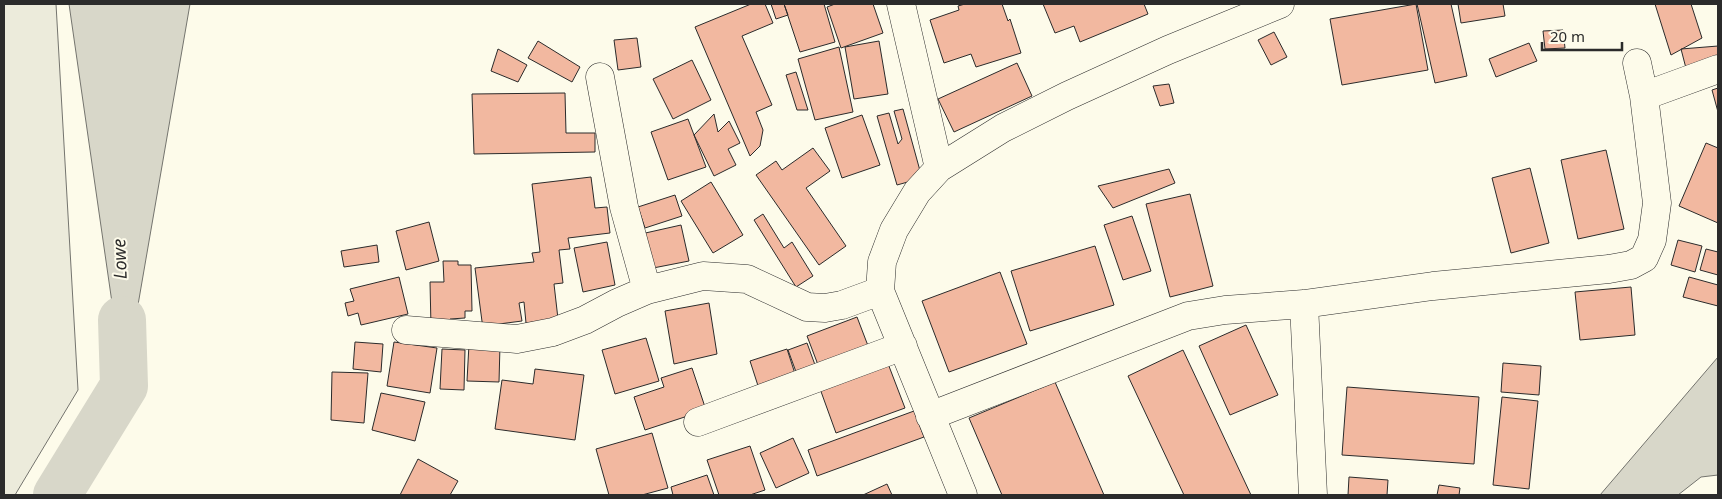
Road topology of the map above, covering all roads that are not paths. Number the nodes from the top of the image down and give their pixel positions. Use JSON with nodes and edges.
{"nodes":[{"id":1,"x":901,"y":4,"type":"edge"},
{"id":2,"x":1280,"y":4,"type":"edge"},
{"id":3,"x":1637,"y":63,"type":"dead end"},
{"id":4,"x":1718,"y":69,"type":"edge"},
{"id":5,"x":600,"y":76,"type":"dead end"},
{"id":6,"x":1644,"y":96,"type":"junction"},
{"id":7,"x":939,"y":168,"type":"junction"},
{"id":8,"x":646,"y":290,"type":"junction"},
{"id":9,"x":880,"y":290,"type":"junction"},
{"id":10,"x":1304,"y":304,"type":"junction"},
{"id":11,"x":406,"y":330,"type":"dead end"},
{"id":12,"x":903,"y":346,"type":"junction"},
{"id":13,"x":930,"y":416,"type":"junction"},
{"id":14,"x":698,"y":422,"type":"dead end"},
{"id":15,"x":964,"y":495,"type":"edge"},
{"id":16,"x":1313,"y":495,"type":"edge"}],
"edges":[{"from":1,"to":7,"type":"street"},
{"from":2,"to":7,"type":"street"},
{"from":3,"to":6,"type":"street"},
{"from":4,"to":6,"type":"street"},
{"from":5,"to":8,"type":"street"},
{"from":6,"to":10,"type":"street"},
{"from":7,"to":9,"type":"street"},
{"from":8,"to":9,"type":"street"},
{"from":8,"to":11,"type":"street"},
{"from":9,"to":12,"type":"street"},
{"from":10,"to":13,"type":"street"},
{"from":10,"to":16,"type":"street"},
{"from":12,"to":13,"type":"street"},
{"from":12,"to":14,"type":"street"},
{"from":13,"to":15,"type":"street"}]}
